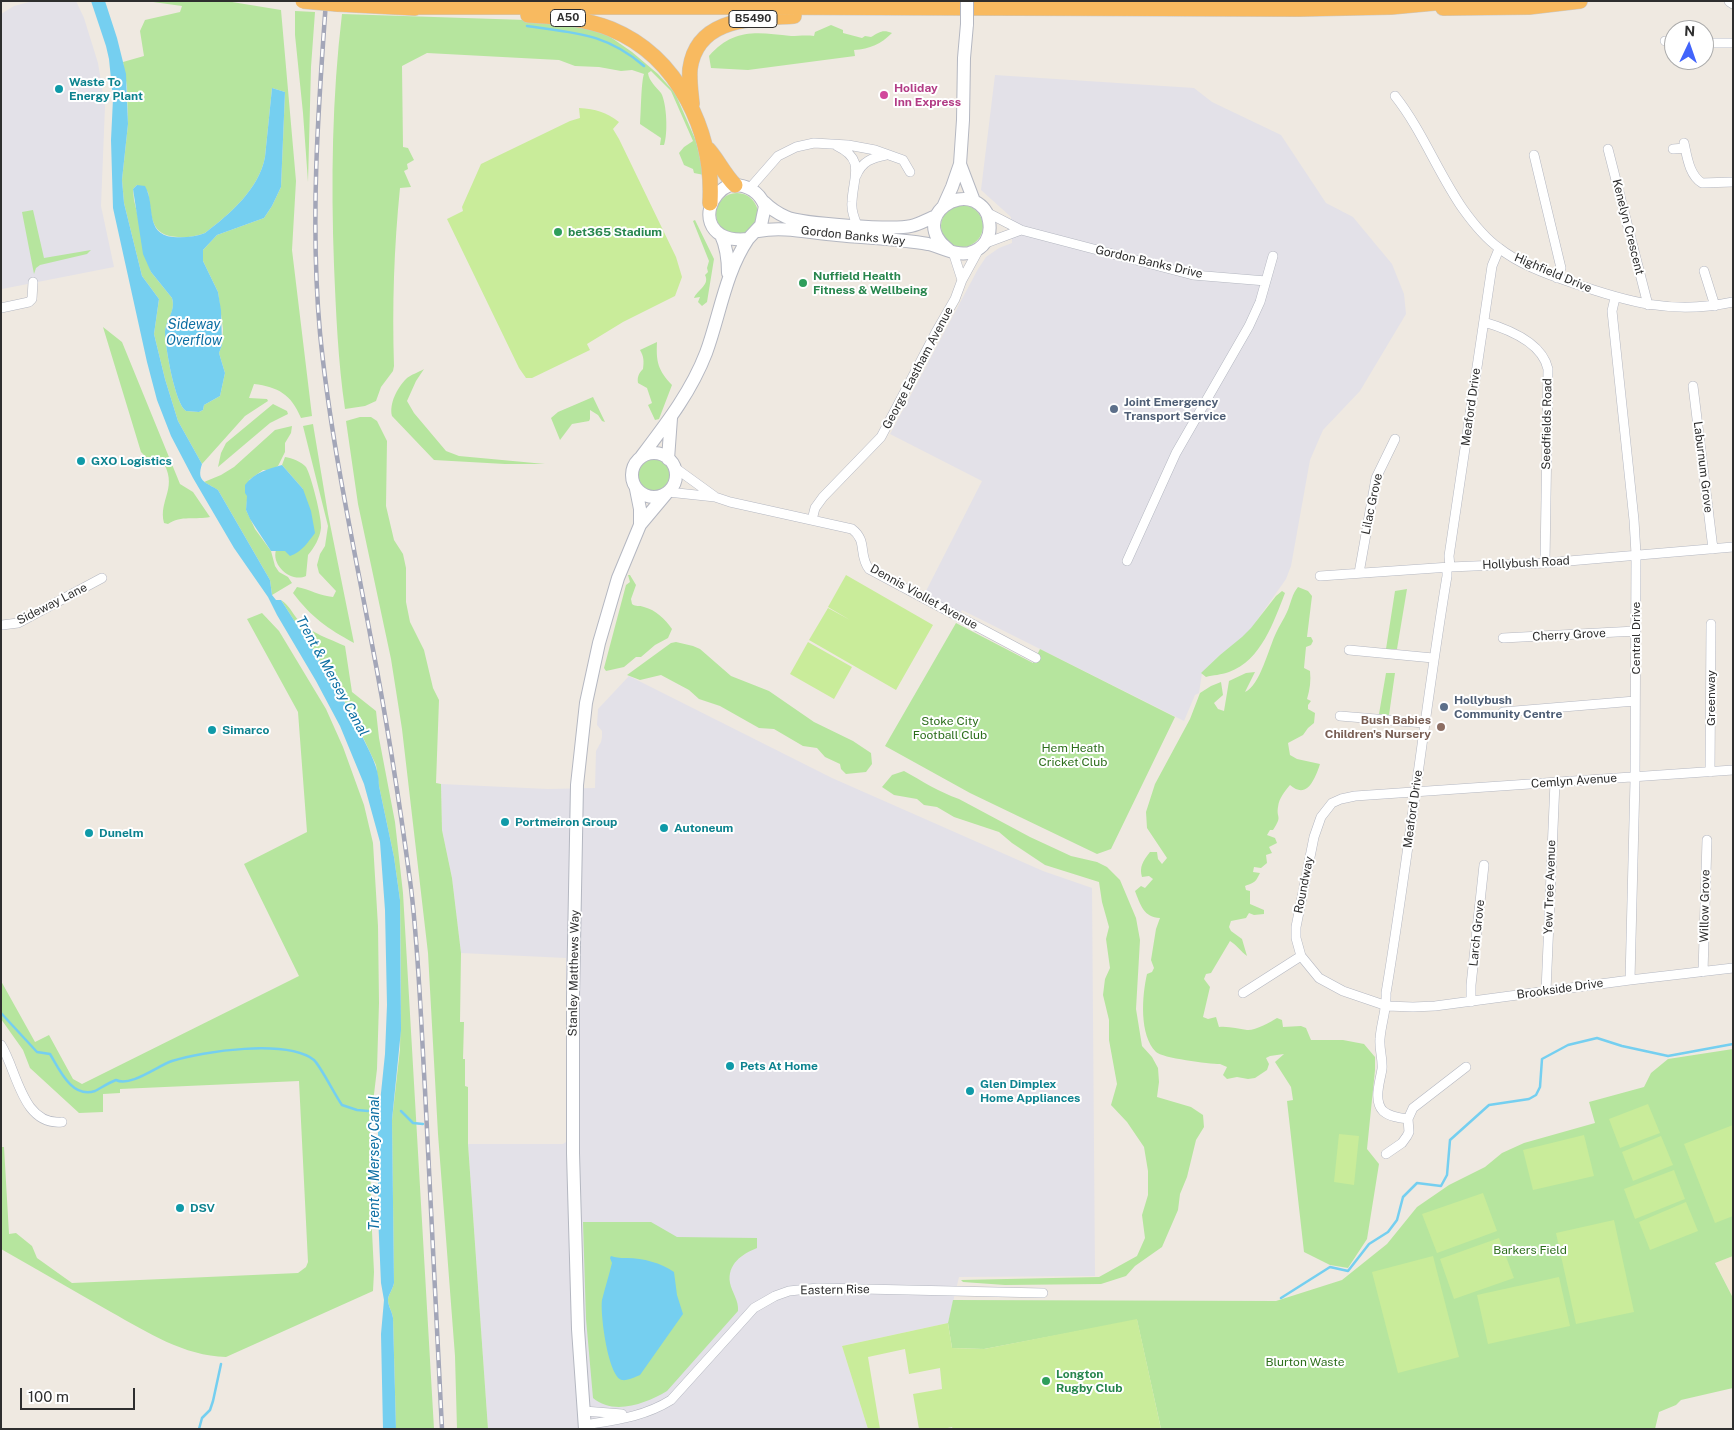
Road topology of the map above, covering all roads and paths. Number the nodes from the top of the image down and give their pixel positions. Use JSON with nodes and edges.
{"nodes":[{"id":1,"x":303,"y":1,"type":"edge"},
{"id":2,"x":961,"y":1,"type":"edge"},
{"id":3,"x":967,"y":1,"type":"edge"},
{"id":4,"x":1456,"y":1,"type":"edge"},
{"id":5,"x":1580,"y":1,"type":"edge"},
{"id":6,"x":407,"y":7,"type":"junction"},
{"id":7,"x":1391,"y":7,"type":"junction"},
{"id":8,"x":879,"y":8,"type":"junction"},
{"id":9,"x":964,"y":24,"type":"junction"},
{"id":10,"x":1714,"y":43,"type":"edge"},
{"id":11,"x":1733,"y":43,"type":"edge"},
{"id":12,"x":1395,"y":96,"type":"dead end"},
{"id":13,"x":692,"y":108,"type":"junction"},
{"id":14,"x":834,"y":145,"type":"junction"},
{"id":15,"x":707,"y":148,"type":"junction"},
{"id":16,"x":1608,"y":149,"type":"dead end"},
{"id":17,"x":1673,"y":149,"type":"dead end"},
{"id":18,"x":887,"y":154,"type":"junction"},
{"id":19,"x":1534,"y":155,"type":"dead end"},
{"id":20,"x":960,"y":164,"type":"junction"},
{"id":21,"x":910,"y":172,"type":"dead end"},
{"id":22,"x":856,"y":178,"type":"junction"},
{"id":23,"x":1733,"y":182,"type":"edge"},
{"id":24,"x":742,"y":186,"type":"junction"},
{"id":25,"x":764,"y":202,"type":"junction"},
{"id":26,"x":974,"y":202,"type":"junction"},
{"id":27,"x":710,"y":203,"type":"junction"},
{"id":28,"x":940,"y":211,"type":"junction"},
{"id":29,"x":988,"y":213,"type":"junction"},
{"id":30,"x":857,"y":225,"type":"junction"},
{"id":31,"x":1020,"y":230,"type":"junction"},
{"id":32,"x":721,"y":234,"type":"junction"},
{"id":33,"x":753,"y":235,"type":"junction"},
{"id":34,"x":983,"y":246,"type":"junction"},
{"id":35,"x":1499,"y":249,"type":"junction"},
{"id":36,"x":951,"y":251,"type":"junction"},
{"id":37,"x":1273,"y":256,"type":"dead end"},
{"id":38,"x":1704,"y":271,"type":"dead end"},
{"id":39,"x":1557,"y":278,"type":"junction"},
{"id":40,"x":728,"y":280,"type":"junction"},
{"id":41,"x":962,"y":280,"type":"junction"},
{"id":42,"x":1266,"y":281,"type":"junction"},
{"id":43,"x":34,"y":282,"type":"dead end"},
{"id":44,"x":1615,"y":298,"type":"junction"},
{"id":45,"x":1733,"y":302,"type":"edge"},
{"id":46,"x":1648,"y":305,"type":"junction"},
{"id":47,"x":1715,"y":306,"type":"junction"},
{"id":48,"x":1,"y":308,"type":"edge"},
{"id":49,"x":1484,"y":322,"type":"junction"},
{"id":50,"x":1693,"y":386,"type":"dead end"},
{"id":51,"x":671,"y":418,"type":"junction"},
{"id":52,"x":1396,"y":439,"type":"dead end"},
{"id":53,"x":642,"y":457,"type":"junction"},
{"id":54,"x":671,"y":462,"type":"junction"},
{"id":55,"x":636,"y":489,"type":"junction"},
{"id":56,"x":667,"y":493,"type":"junction"},
{"id":57,"x":715,"y":497,"type":"junction"},
{"id":58,"x":812,"y":520,"type":"junction"},
{"id":59,"x":640,"y":525,"type":"junction"},
{"id":60,"x":1733,"y":547,"type":"edge"},
{"id":61,"x":1713,"y":549,"type":"junction"},
{"id":62,"x":1636,"y":554,"type":"junction"},
{"id":63,"x":1127,"y":561,"type":"dead end"},
{"id":64,"x":1545,"y":563,"type":"junction"},
{"id":65,"x":1449,"y":567,"type":"junction"},
{"id":66,"x":1359,"y":573,"type":"junction"},
{"id":67,"x":1320,"y":576,"type":"dead end"},
{"id":68,"x":102,"y":578,"type":"dead end"},
{"id":69,"x":2,"y":622,"type":"edge"},
{"id":70,"x":1711,"y":624,"type":"dead end"},
{"id":71,"x":1636,"y":631,"type":"junction"},
{"id":72,"x":1502,"y":638,"type":"dead end"},
{"id":73,"x":1349,"y":650,"type":"dead end"},
{"id":74,"x":1036,"y":658,"type":"dead end"},
{"id":75,"x":1433,"y":658,"type":"junction"},
{"id":76,"x":1635,"y":701,"type":"junction"},
{"id":77,"x":1503,"y":712,"type":"dead end"},
{"id":78,"x":1340,"y":716,"type":"dead end"},
{"id":79,"x":1424,"y":723,"type":"junction"},
{"id":80,"x":1733,"y":770,"type":"edge"},
{"id":81,"x":1710,"y":772,"type":"junction"},
{"id":82,"x":1635,"y":776,"type":"junction"},
{"id":83,"x":1555,"y":782,"type":"junction"},
{"id":84,"x":1416,"y":792,"type":"junction"},
{"id":85,"x":1707,"y":840,"type":"dead end"},
{"id":86,"x":1484,"y":865,"type":"dead end"},
{"id":87,"x":1301,"y":956,"type":"junction"},
{"id":88,"x":1733,"y":968,"type":"edge"},
{"id":89,"x":1703,"y":972,"type":"junction"},
{"id":90,"x":1630,"y":980,"type":"junction"},
{"id":91,"x":1546,"y":991,"type":"junction"},
{"id":92,"x":1243,"y":993,"type":"dead end"},
{"id":93,"x":1471,"y":1002,"type":"junction"},
{"id":94,"x":1387,"y":1006,"type":"junction"},
{"id":95,"x":1,"y":1045,"type":"edge"},
{"id":96,"x":1466,"y":1067,"type":"dead end"},
{"id":97,"x":1408,"y":1119,"type":"junction"},
{"id":98,"x":62,"y":1122,"type":"dead end"},
{"id":99,"x":1386,"y":1154,"type":"dead end"},
{"id":100,"x":1043,"y":1293,"type":"dead end"},
{"id":101,"x":584,"y":1411,"type":"junction"},
{"id":102,"x":645,"y":1413,"type":"junction"},
{"id":103,"x":584,"y":1427,"type":"edge"}],
"edges":[{"from":1,"to":6,"type":"highway","number":"A50","bridge":true},
{"from":2,"to":9,"type":"main road"},
{"from":3,"to":9,"type":"main road","bridge":true},
{"from":4,"to":7,"type":"highway","number":"A50"},
{"from":5,"to":7,"type":"highway","number":"A50"},
{"from":6,"to":8,"type":"highway","number":"A50"},
{"from":6,"to":13,"type":"highway","number":"A50"},
{"from":7,"to":8,"type":"highway","number":"A50"},
{"from":8,"to":13,"type":"highway","number":"B5490"},
{"from":9,"to":20,"type":"main road"},
{"from":10,"to":11,"type":"street"},
{"from":12,"to":35,"type":"street","name":"Highfield Drive"},
{"from":13,"to":15,"type":"highway"},
{"from":14,"to":18,"type":"street"},
{"from":14,"to":22,"type":"street"},
{"from":14,"to":24,"type":"street"},
{"from":15,"to":24,"type":"highway"},
{"from":15,"to":27,"type":"highway"},
{"from":16,"to":46,"type":"street","name":"Kenelyn Crescent"},
{"from":17,"to":23,"type":"street"},
{"from":18,"to":21,"type":"street"},
{"from":18,"to":22,"type":"street"},
{"from":19,"to":39,"type":"street"},
{"from":20,"to":26,"type":"main road"},
{"from":20,"to":28,"type":"main road"},
{"from":22,"to":30,"type":"street"},
{"from":24,"to":25,"type":"main road"},
{"from":24,"to":27,"type":"main road"},
{"from":25,"to":30,"type":"main road","name":"Gordon Banks Way"},
{"from":25,"to":33,"type":"main road"},
{"from":26,"to":28,"type":"main road"},
{"from":26,"to":29,"type":"main road"},
{"from":27,"to":32,"type":"main road"},
{"from":28,"to":30,"type":"main road","name":"Gordon Banks Way"},
{"from":28,"to":36,"type":"main road"},
{"from":29,"to":31,"type":"street","name":"Gordon Banks Drive"},
{"from":29,"to":34,"type":"main road"},
{"from":31,"to":34,"type":"street"},
{"from":31,"to":42,"type":"street","name":"Gordon Banks Drive"},
{"from":32,"to":33,"type":"main road"},
{"from":32,"to":40,"type":"main road"},
{"from":33,"to":36,"type":"main road","name":"Gordon Banks Way"},
{"from":33,"to":40,"type":"main road"},
{"from":34,"to":36,"type":"main road"},
{"from":34,"to":41,"type":"street","name":"George Eastham Avenue"},
{"from":35,"to":39,"type":"street","name":"Highfield Drive"},
{"from":35,"to":49,"type":"street","name":"Meaford Drive"},
{"from":36,"to":41,"type":"street"},
{"from":37,"to":42,"type":"street"},
{"from":38,"to":47,"type":"street"},
{"from":39,"to":44,"type":"street","name":"Highfield Drive"},
{"from":40,"to":51,"type":"main road"},
{"from":41,"to":58,"type":"street","name":"George Eastham Avenue"},
{"from":42,"to":63,"type":"street"},
{"from":43,"to":48,"type":"street"},
{"from":44,"to":46,"type":"street","name":"Highfield Drive"},
{"from":44,"to":62,"type":"street","name":"Central Drive"},
{"from":45,"to":47,"type":"street","name":"Highfield Drive"},
{"from":46,"to":47,"type":"street","name":"Highfield Drive"},
{"from":49,"to":64,"type":"street","name":"Seedfields Road"},
{"from":49,"to":65,"type":"street","name":"Meaford Drive"},
{"from":50,"to":61,"type":"street","name":"Laburnum Grove"},
{"from":51,"to":53,"type":"main road"},
{"from":51,"to":54,"type":"main road"},
{"from":52,"to":66,"type":"street","name":"Lilac Grove"},
{"from":53,"to":54,"type":"main road"},
{"from":53,"to":55,"type":"main road"},
{"from":54,"to":56,"type":"main road"},
{"from":54,"to":57,"type":"street","name":"Dennis Viollet Avenue"},
{"from":55,"to":56,"type":"main road"},
{"from":55,"to":59,"type":"main road","name":"Stanley Matthews Way"},
{"from":56,"to":57,"type":"street","name":"Dennis Viollet Avenue"},
{"from":56,"to":59,"type":"main road","name":"Stanley Matthews Way"},
{"from":57,"to":58,"type":"street","name":"Dennis Viollet Avenue"},
{"from":58,"to":74,"type":"street","name":"Dennis Viollet Avenue"},
{"from":59,"to":101,"type":"main road","name":"Stanley Matthews Way"},
{"from":60,"to":61,"type":"street","name":"Hollybush Road"},
{"from":61,"to":62,"type":"street","name":"Hollybush Road"},
{"from":62,"to":64,"type":"street","name":"Hollybush Road"},
{"from":62,"to":71,"type":"street","name":"Central Drive"},
{"from":64,"to":65,"type":"street","name":"Hollybush Road"},
{"from":65,"to":66,"type":"street","name":"Hollybush Road"},
{"from":65,"to":75,"type":"street","name":"Meaford Drive"},
{"from":66,"to":67,"type":"street","name":"Hollybush Road"},
{"from":68,"to":69,"type":"street","name":"Sideway Lane"},
{"from":70,"to":81,"type":"street","name":"Greenway"},
{"from":71,"to":72,"type":"street","name":"Cherry Grove"},
{"from":71,"to":76,"type":"street","name":"Central Drive"},
{"from":73,"to":75,"type":"street"},
{"from":75,"to":79,"type":"street","name":"Meaford Drive"},
{"from":76,"to":77,"type":"street"},
{"from":76,"to":82,"type":"street","name":"Central Drive"},
{"from":78,"to":79,"type":"street"},
{"from":79,"to":84,"type":"street","name":"Meaford Drive"},
{"from":80,"to":81,"type":"street","name":"Cemlyn Avenue"},
{"from":81,"to":82,"type":"street","name":"Cemlyn Avenue"},
{"from":82,"to":83,"type":"street","name":"Cemlyn Avenue"},
{"from":82,"to":90,"type":"street","name":"Central Drive"},
{"from":83,"to":84,"type":"street","name":"Cemlyn Avenue"},
{"from":83,"to":91,"type":"street","name":"Yew Tree Avenue"},
{"from":84,"to":87,"type":"street","name":"Roundway"},
{"from":84,"to":94,"type":"street","name":"Meaford Drive"},
{"from":85,"to":89,"type":"street","name":"Willow Grove"},
{"from":86,"to":93,"type":"street","name":"Larch Grove"},
{"from":87,"to":92,"type":"street"},
{"from":87,"to":94,"type":"street","name":"Roundway"},
{"from":88,"to":89,"type":"street","name":"Brookside Drive"},
{"from":89,"to":90,"type":"street","name":"Brookside Drive"},
{"from":90,"to":91,"type":"street","name":"Brookside Drive"},
{"from":91,"to":93,"type":"street","name":"Brookside Drive"},
{"from":93,"to":94,"type":"street","name":"Brookside Drive"},
{"from":94,"to":97,"type":"street","name":"Meaford Drive"},
{"from":95,"to":98,"type":"street"},
{"from":96,"to":97,"type":"street"},
{"from":97,"to":99,"type":"street"},
{"from":100,"to":102,"type":"street","name":"Eastern Rise"},
{"from":101,"to":102,"type":"street","name":"Eastern Rise"},
{"from":101,"to":103,"type":"main road","name":"Stanley Matthews Way"},
{"from":102,"to":103,"type":"street","name":"Eastern Rise"}]}
